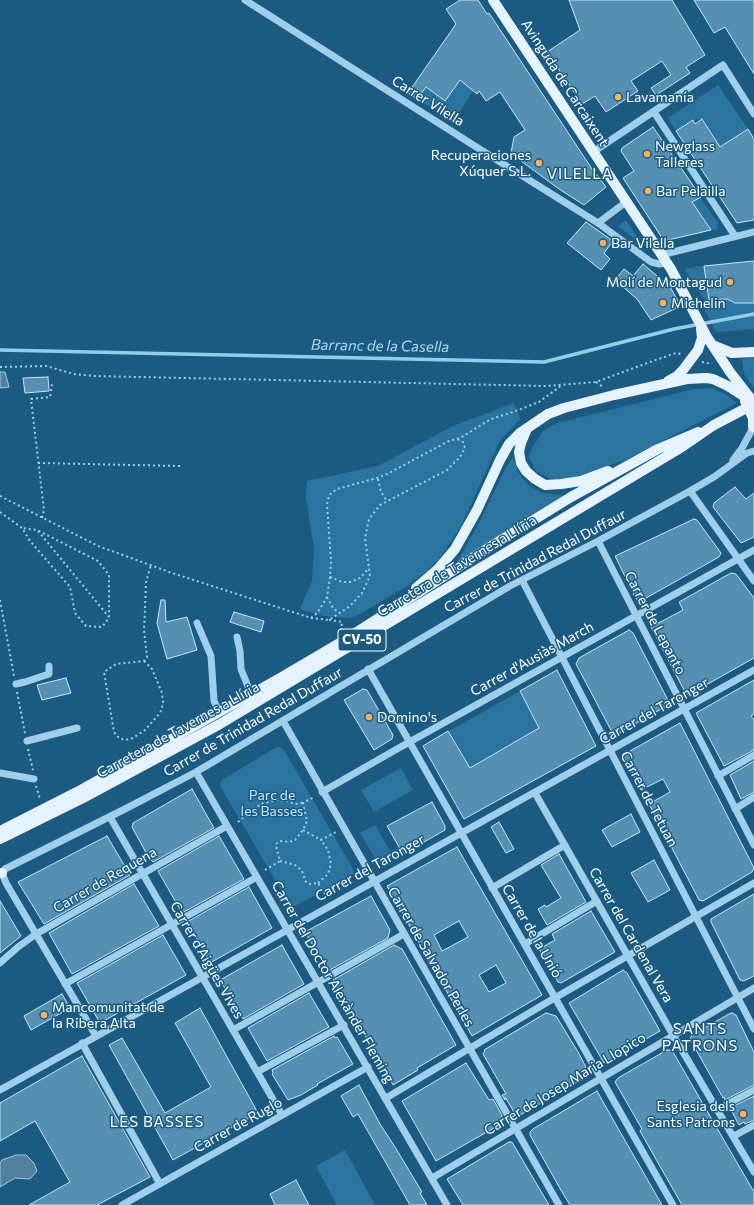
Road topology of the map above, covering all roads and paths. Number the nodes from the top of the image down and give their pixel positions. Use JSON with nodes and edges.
{"nodes":[{"id":1,"x":245,"y":0,"type":"edge"},
{"id":2,"x":493,"y":0,"type":"edge"},
{"id":3,"x":654,"y":112,"type":"junction"},
{"id":4,"x":754,"y":114,"type":"edge"},
{"id":5,"x":593,"y":152,"type":"junction"},
{"id":6,"x":626,"y":202,"type":"junction"},
{"id":7,"x":598,"y":223,"type":"junction"},
{"id":8,"x":754,"y":232,"type":"edge"},
{"id":9,"x":735,"y":236,"type":"junction"},
{"id":10,"x":664,"y":259,"type":"junction"},
{"id":11,"x":707,"y":340,"type":"junction"},
{"id":12,"x":754,"y":352,"type":"edge"},
{"id":13,"x":687,"y":354,"type":"dead end"},
{"id":14,"x":0,"y":367,"type":"edge"},
{"id":15,"x":730,"y":372,"type":"junction"},
{"id":16,"x":52,"y":384,"type":"dead end"},
{"id":17,"x":562,"y":385,"type":"junction"},
{"id":18,"x":653,"y":386,"type":"junction"},
{"id":19,"x":742,"y":395,"type":"junction"},
{"id":20,"x":754,"y":403,"type":"edge"},
{"id":21,"x":531,"y":425,"type":"junction"},
{"id":22,"x":714,"y":425,"type":"junction"},
{"id":23,"x":752,"y":428,"type":"edge"},
{"id":24,"x":457,"y":439,"type":"junction"},
{"id":25,"x":754,"y":448,"type":"edge"},
{"id":26,"x":754,"y":451,"type":"edge"},
{"id":27,"x":638,"y":460,"type":"junction"},
{"id":28,"x":38,"y":462,"type":"junction"},
{"id":29,"x":180,"y":466,"type":"dead end"},
{"id":30,"x":724,"y":469,"type":"junction"},
{"id":31,"x":378,"y":478,"type":"junction"},
{"id":32,"x":690,"y":491,"type":"junction"},
{"id":33,"x":0,"y":496,"type":"edge"},
{"id":34,"x":387,"y":501,"type":"junction"},
{"id":35,"x":0,"y":512,"type":"edge"},
{"id":36,"x":42,"y":518,"type":"junction"},
{"id":37,"x":22,"y":528,"type":"junction"},
{"id":38,"x":37,"y":530,"type":"junction"},
{"id":39,"x":598,"y":541,"type":"junction"},
{"id":40,"x":754,"y":550,"type":"edge"},
{"id":41,"x":738,"y":559,"type":"junction"},
{"id":42,"x":151,"y":565,"type":"junction"},
{"id":43,"x":369,"y":568,"type":"junction"},
{"id":44,"x":330,"y":577,"type":"junction"},
{"id":45,"x":522,"y":580,"type":"junction"},
{"id":46,"x":754,"y":581,"type":"edge"},
{"id":47,"x":327,"y":598,"type":"junction"},
{"id":48,"x":0,"y":600,"type":"edge"},
{"id":49,"x":339,"y":613,"type":"junction"},
{"id":50,"x":637,"y":615,"type":"junction"},
{"id":51,"x":109,"y":618,"type":"junction"},
{"id":52,"x":311,"y":618,"type":"junction"},
{"id":53,"x":329,"y":620,"type":"junction"},
{"id":54,"x":197,"y":623,"type":"dead end"},
{"id":55,"x":236,"y":637,"type":"dead end"},
{"id":56,"x":340,"y":637,"type":"junction"},
{"id":57,"x":562,"y":656,"type":"junction"},
{"id":58,"x":144,"y":661,"type":"junction"},
{"id":59,"x":49,"y":666,"type":"dead end"},
{"id":60,"x":368,"y":669,"type":"junction"},
{"id":61,"x":754,"y":670,"type":"edge"},
{"id":62,"x":280,"y":678,"type":"junction"},
{"id":63,"x":16,"y":684,"type":"junction"},
{"id":64,"x":251,"y":694,"type":"junction"},
{"id":65,"x":685,"y":708,"type":"junction"},
{"id":66,"x":219,"y":712,"type":"junction"},
{"id":67,"x":283,"y":721,"type":"junction"},
{"id":68,"x":77,"y":728,"type":"dead end"},
{"id":69,"x":27,"y":741,"type":"junction"},
{"id":70,"x":409,"y":742,"type":"junction"},
{"id":71,"x":610,"y":751,"type":"junction"},
{"id":72,"x":754,"y":755,"type":"edge"},
{"id":73,"x":196,"y":772,"type":"junction"},
{"id":74,"x":0,"y":773,"type":"edge"},
{"id":75,"x":718,"y":776,"type":"junction"},
{"id":76,"x":34,"y":778,"type":"junction"},
{"id":77,"x":322,"y":792,"type":"junction"},
{"id":78,"x":534,"y":793,"type":"junction"},
{"id":79,"x":754,"y":798,"type":"edge"},
{"id":80,"x":303,"y":804,"type":"junction"},
{"id":81,"x":44,"y":809,"type":"junction"},
{"id":82,"x":735,"y":809,"type":"junction"},
{"id":83,"x":110,"y":817,"type":"junction"},
{"id":84,"x":238,"y":822,"type":"dead end"},
{"id":85,"x":227,"y":826,"type":"junction"},
{"id":86,"x":303,"y":830,"type":"junction"},
{"id":87,"x":339,"y":830,"type":"dead end"},
{"id":88,"x":0,"y":831,"type":"edge"},
{"id":89,"x":461,"y":833,"type":"junction"},
{"id":90,"x":0,"y":839,"type":"edge"},
{"id":91,"x":321,"y":840,"type":"junction"},
{"id":92,"x":565,"y":845,"type":"junction"},
{"id":93,"x":754,"y":845,"type":"edge"},
{"id":94,"x":280,"y":861,"type":"junction"},
{"id":95,"x":265,"y":870,"type":"dead end"},
{"id":96,"x":1,"y":873,"type":"edge"},
{"id":97,"x":142,"y":873,"type":"junction"},
{"id":98,"x":257,"y":877,"type":"junction"},
{"id":99,"x":374,"y":881,"type":"junction"},
{"id":100,"x":318,"y":883,"type":"junction"},
{"id":101,"x":754,"y":883,"type":"edge"},
{"id":102,"x":492,"y":888,"type":"junction"},
{"id":103,"x":597,"y":901,"type":"junction"},
{"id":104,"x":332,"y":905,"type":"junction"},
{"id":105,"x":696,"y":916,"type":"junction"},
{"id":106,"x":172,"y":924,"type":"junction"},
{"id":107,"x":288,"y":930,"type":"junction"},
{"id":108,"x":36,"y":934,"type":"junction"},
{"id":109,"x":404,"y":934,"type":"junction"},
{"id":110,"x":524,"y":944,"type":"junction"},
{"id":111,"x":629,"y":956,"type":"junction"},
{"id":112,"x":0,"y":963,"type":"edge"},
{"id":113,"x":202,"y":978,"type":"junction"},
{"id":114,"x":319,"y":982,"type":"junction"},
{"id":115,"x":65,"y":984,"type":"junction"},
{"id":116,"x":754,"y":988,"type":"edge"},
{"id":117,"x":556,"y":998,"type":"junction"},
{"id":118,"x":738,"y":998,"type":"junction"},
{"id":119,"x":344,"y":1025,"type":"junction"},
{"id":120,"x":754,"y":1029,"type":"edge"},
{"id":121,"x":233,"y":1030,"type":"junction"},
{"id":122,"x":673,"y":1035,"type":"junction"},
{"id":123,"x":96,"y":1036,"type":"junction"},
{"id":124,"x":82,"y":1043,"type":"junction"},
{"id":125,"x":469,"y":1049,"type":"junction"},
{"id":126,"x":368,"y":1067,"type":"junction"},
{"id":127,"x":257,"y":1072,"type":"junction"},
{"id":128,"x":602,"y":1078,"type":"junction"},
{"id":129,"x":0,"y":1090,"type":"edge"},
{"id":130,"x":754,"y":1090,"type":"edge"},
{"id":131,"x":386,"y":1098,"type":"junction"},
{"id":132,"x":718,"y":1109,"type":"junction"},
{"id":133,"x":282,"y":1115,"type":"junction"},
{"id":134,"x":754,"y":1125,"type":"edge"},
{"id":135,"x":515,"y":1128,"type":"junction"},
{"id":136,"x":734,"y":1136,"type":"junction"},
{"id":137,"x":754,"y":1172,"type":"edge"},
{"id":138,"x":432,"y":1178,"type":"junction"},
{"id":139,"x":160,"y":1184,"type":"junction"},
{"id":140,"x":122,"y":1205,"type":"edge"},
{"id":141,"x":448,"y":1205,"type":"edge"},
{"id":142,"x":559,"y":1205,"type":"edge"},
{"id":143,"x":673,"y":1205,"type":"edge"}],
"edges":[{"from":1,"to":7,"type":"street","name":"Carrer Vilella"},
{"from":2,"to":5,"type":"main road","name":"Avinguda de Carcaixent"},
{"from":3,"to":4,"type":"street"},
{"from":3,"to":5,"type":"street"},
{"from":3,"to":9,"type":"street"},
{"from":5,"to":6,"type":"main road","name":"Avinguda de Carcaixent"},
{"from":6,"to":7,"type":"street"},
{"from":6,"to":10,"type":"main road","name":"Avinguda de Carcaixent"},
{"from":7,"to":10,"type":"street","name":"Carrer Vilella"},
{"from":8,"to":9,"type":"street"},
{"from":9,"to":10,"type":"street"},
{"from":10,"to":11,"type":"main road","name":"Avinguda de Carcaixent"},
{"from":11,"to":12,"type":"main road"},
{"from":11,"to":15,"type":"main road"},
{"from":11,"to":18,"type":"main road"},
{"from":13,"to":17,"type":"path"},
{"from":14,"to":17,"type":"path"},
{"from":15,"to":19,"type":"main road"},
{"from":15,"to":20,"type":"main road"},
{"from":16,"to":28,"type":"path"},
{"from":17,"to":24,"type":"path"},
{"from":18,"to":19,"type":"main road"},
{"from":18,"to":21,"type":"main road"},
{"from":19,"to":23,"type":"main road"},
{"from":20,"to":22,"type":"main road","name":"Carretera de Tavernes a Llíria","number":"CV-50","bridge":true},
{"from":21,"to":27,"type":"main road"},
{"from":21,"to":56,"type":"main road"},
{"from":22,"to":27,"type":"main road","name":"Carretera de Tavernes a Llíria","number":"CV-50"},
{"from":22,"to":90,"type":"main road","name":"Carretera de Tavernes a Llíria","number":"CV-50"},
{"from":23,"to":25,"type":"street"},
{"from":23,"to":30,"type":"street","name":"Carrer de Trinidad Redal Duffaur"},
{"from":24,"to":31,"type":"path"},
{"from":24,"to":34,"type":"path"},
{"from":26,"to":30,"type":"street","name":"Carrer de Trinidad Redal Duffaur"},
{"from":27,"to":62,"type":"main road","name":"Carretera de Tavernes a Llíria","number":"CV-50"},
{"from":28,"to":29,"type":"path"},
{"from":28,"to":36,"type":"path"},
{"from":30,"to":32,"type":"street","name":"Carrer de Trinidad Redal Duffaur"},
{"from":31,"to":34,"type":"path"},
{"from":31,"to":44,"type":"path"},
{"from":32,"to":39,"type":"street","name":"Carrer de Trinidad Redal Duffaur"},
{"from":32,"to":41,"type":"street"},
{"from":33,"to":36,"type":"path"},
{"from":34,"to":43,"type":"path"},
{"from":35,"to":37,"type":"path"},
{"from":36,"to":42,"type":"path"},
{"from":37,"to":38,"type":"path"},
{"from":37,"to":51,"type":"path"},
{"from":38,"to":51,"type":"path"},
{"from":38,"to":51,"type":"path"},
{"from":39,"to":45,"type":"street","name":"Carrer de Trinidad Redal Duffaur"},
{"from":39,"to":50,"type":"street","name":"Carrer de Lepanto"},
{"from":40,"to":41,"type":"street","name":"Carrer d'Ausiàs March"},
{"from":41,"to":46,"type":"street"},
{"from":41,"to":50,"type":"street","name":"Carrer d'Ausiàs March"},
{"from":42,"to":52,"type":"path"},
{"from":42,"to":58,"type":"path"},
{"from":43,"to":44,"type":"path"},
{"from":43,"to":49,"type":"path"},
{"from":44,"to":47,"type":"path"},
{"from":45,"to":57,"type":"street","name":"Carrer de Tetuan"},
{"from":45,"to":60,"type":"street","name":"Carrer de Trinidad Redal Duffaur"},
{"from":47,"to":49,"type":"path"},
{"from":47,"to":52,"type":"path"},
{"from":48,"to":63,"type":"path"},
{"from":49,"to":53,"type":"path"},
{"from":50,"to":57,"type":"street","name":"Carrer d'Ausiàs March"},
{"from":50,"to":65,"type":"street","name":"Carrer de Lepanto"},
{"from":52,"to":53,"type":"path"},
{"from":53,"to":56,"type":"path"},
{"from":54,"to":66,"type":"street"},
{"from":55,"to":64,"type":"street"},
{"from":56,"to":62,"type":"main road"},
{"from":57,"to":70,"type":"street","name":"Carrer d'Ausiàs March"},
{"from":57,"to":71,"type":"street","name":"Carrer de Tetuan"},
{"from":58,"to":58,"type":"path"},
{"from":59,"to":63,"type":"street"},
{"from":60,"to":67,"type":"street","name":"Carrer de Trinidad Redal Duffaur"},
{"from":60,"to":70,"type":"street","name":"Carrer de la Unió"},
{"from":61,"to":65,"type":"street","name":"Carrer del Taronger"},
{"from":62,"to":64,"type":"main road","name":"Carretera de Tavernes a Llíria","number":"CV-50"},
{"from":63,"to":69,"type":"path"},
{"from":64,"to":66,"type":"main road","name":"Carretera de Tavernes a Llíria","number":"CV-50"},
{"from":65,"to":71,"type":"street","name":"Carrer del Taronger"},
{"from":65,"to":75,"type":"street","name":"Carrer de Lepanto"},
{"from":66,"to":81,"type":"main road","name":"Carretera de Tavernes a Llíria","number":"CV-50"},
{"from":67,"to":73,"type":"street","name":"Carrer de Trinidad Redal Duffaur"},
{"from":67,"to":77,"type":"street","name":"Carrer de Salvador Perles"},
{"from":68,"to":69,"type":"street"},
{"from":69,"to":76,"type":"path"},
{"from":70,"to":77,"type":"street","name":"Carrer d'Ausiàs March"},
{"from":70,"to":89,"type":"street","name":"Carrer de la Unió"},
{"from":71,"to":78,"type":"street","name":"Carrer del Taronger"},
{"from":71,"to":105,"type":"street","name":"Carrer de Tetuan"},
{"from":72,"to":75,"type":"street"},
{"from":73,"to":83,"type":"street","name":"Carrer de Trinidad Redal Duffaur"},
{"from":73,"to":85,"type":"street","name":"Carrer del Doctor Alexànder Fleming"},
{"from":74,"to":76,"type":"street"},
{"from":75,"to":82,"type":"street","name":"Carrer de Lepanto"},
{"from":76,"to":81,"type":"path"},
{"from":77,"to":80,"type":"path"},
{"from":77,"to":99,"type":"street","name":"Carrer de Salvador Perles"},
{"from":78,"to":89,"type":"street","name":"Carrer del Taronger"},
{"from":78,"to":92,"type":"street","name":"Carrer del Cardenal Vera"},
{"from":79,"to":82,"type":"street"},
{"from":80,"to":84,"type":"path"},
{"from":80,"to":86,"type":"path"},
{"from":81,"to":88,"type":"main road","name":"Carretera de Tavernes a Llíria","number":"CV-50"},
{"from":82,"to":93,"type":"street","name":"Carrer de Lepanto"},
{"from":83,"to":96,"type":"street","name":"Carrer de Trinidad Redal Duffaur"},
{"from":83,"to":97,"type":"street","name":"Carrer d'Aigües Vives"},
{"from":85,"to":97,"type":"street","name":"Carrer de Requena"},
{"from":85,"to":98,"type":"street","name":"Carrer del Doctor Alexànder Fleming"},
{"from":86,"to":91,"type":"path"},
{"from":86,"to":94,"type":"path"},
{"from":87,"to":91,"type":"path"},
{"from":89,"to":99,"type":"street","name":"Carrer del Taronger"},
{"from":89,"to":102,"type":"street","name":"Carrer de la Unió"},
{"from":91,"to":100,"type":"path"},
{"from":92,"to":102,"type":"street"},
{"from":92,"to":103,"type":"street","name":"Carrer del Cardenal Vera"},
{"from":94,"to":95,"type":"path"},
{"from":94,"to":100,"type":"path"},
{"from":96,"to":108,"type":"street"},
{"from":97,"to":106,"type":"street","name":"Carrer d'Aigües Vives"},
{"from":97,"to":108,"type":"street","name":"Carrer de Requena"},
{"from":98,"to":106,"type":"street"},
{"from":98,"to":107,"type":"street","name":"Carrer del Doctor Alexànder Fleming"},
{"from":99,"to":104,"type":"street","name":"Carrer del Taronger"},
{"from":99,"to":109,"type":"street","name":"Carrer de Salvador Perles"},
{"from":100,"to":104,"type":"path"},
{"from":101,"to":105,"type":"street"},
{"from":102,"to":110,"type":"street","name":"Carrer de la Unió"},
{"from":103,"to":110,"type":"street"},
{"from":103,"to":111,"type":"street","name":"Carrer del Cardenal Vera"},
{"from":104,"to":107,"type":"street","name":"Carrer del Taronger"},
{"from":105,"to":111,"type":"street"},
{"from":105,"to":118,"type":"street","name":"Carrer de Tetuan"},
{"from":106,"to":113,"type":"street","name":"Carrer d'Aigües Vives"},
{"from":106,"to":115,"type":"street"},
{"from":107,"to":113,"type":"street","name":"Carrer del Taronger"},
{"from":107,"to":114,"type":"street","name":"Carrer del Doctor Alexànder Fleming"},
{"from":108,"to":112,"type":"street","name":"Carrer de Requena"},
{"from":108,"to":115,"type":"street"},
{"from":109,"to":114,"type":"street"},
{"from":109,"to":125,"type":"street","name":"Carrer de Salvador Perles"},
{"from":110,"to":117,"type":"street","name":"Carrer de la Unió"},
{"from":111,"to":117,"type":"street"},
{"from":111,"to":122,"type":"street","name":"Carrer del Cardenal Vera"},
{"from":113,"to":121,"type":"street","name":"Carrer d'Aigües Vives"},
{"from":113,"to":123,"type":"street","name":"Carrer del Taronger"},
{"from":114,"to":119,"type":"street","name":"Carrer del Doctor Alexànder Fleming"},
{"from":114,"to":121,"type":"street"},
{"from":115,"to":123,"type":"street"},
{"from":116,"to":118,"type":"street","name":"Carrer de Josep Maria Llopico"},
{"from":117,"to":125,"type":"street"},
{"from":117,"to":128,"type":"street","name":"Carrer de la Unió"},
{"from":118,"to":120,"type":"street","name":"Carrer de Tetuan"},
{"from":118,"to":122,"type":"street","name":"Carrer de Josep Maria Llopico"},
{"from":119,"to":126,"type":"street","name":"Carrer del Doctor Alexànder Fleming"},
{"from":119,"to":127,"type":"street"},
{"from":121,"to":127,"type":"street","name":"Carrer d'Aigües Vives"},
{"from":122,"to":128,"type":"street","name":"Carrer de Josep Maria Llopico"},
{"from":122,"to":132,"type":"street","name":"Carrer del Cardenal Vera"},
{"from":123,"to":124,"type":"street","name":"Carrer del Taronger"},
{"from":124,"to":129,"type":"street","name":"Carrer del Taronger"},
{"from":124,"to":139,"type":"street"},
{"from":125,"to":131,"type":"street"},
{"from":125,"to":135,"type":"street","name":"Carrer de Salvador Perles"},
{"from":126,"to":131,"type":"street","name":"Carrer del Doctor Alexànder Fleming"},
{"from":126,"to":133,"type":"street","name":"Carrer de Ruglo"},
{"from":127,"to":133,"type":"street","name":"Carrer d'Aigües Vives"},
{"from":128,"to":135,"type":"street","name":"Carrer de Josep Maria Llopico"},
{"from":128,"to":143,"type":"street","name":"Carrer de la Unió"},
{"from":130,"to":132,"type":"street"},
{"from":131,"to":138,"type":"street","name":"Carrer del Doctor Alexànder Fleming"},
{"from":132,"to":136,"type":"street","name":"Carrer del Cardenal Vera"},
{"from":133,"to":139,"type":"street","name":"Carrer de Ruglo"},
{"from":134,"to":136,"type":"street"},
{"from":135,"to":138,"type":"street","name":"Carrer de Josep Maria Llopico"},
{"from":135,"to":142,"type":"street","name":"Carrer de Salvador Perles"},
{"from":136,"to":137,"type":"street","name":"Carrer del Cardenal Vera"},
{"from":138,"to":141,"type":"street","name":"Carrer del Doctor Alexànder Fleming"},
{"from":139,"to":140,"type":"street","name":"Carrer de Ruglo"}]}
